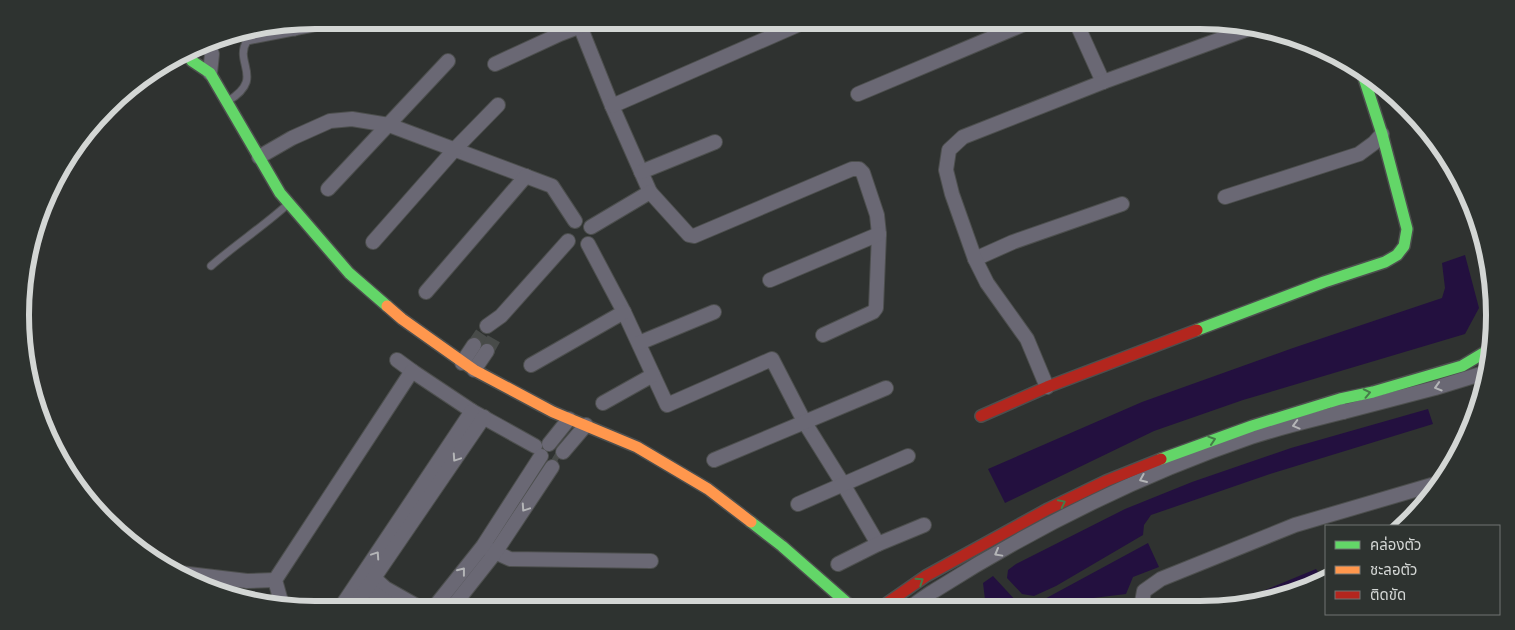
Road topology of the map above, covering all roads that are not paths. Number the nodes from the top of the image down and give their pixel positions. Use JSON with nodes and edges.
{"nodes":[{"id":1,"x":311,"y":29,"type":"edge"},
{"id":2,"x":573,"y":29,"type":"edge"},
{"id":3,"x":581,"y":29,"type":"edge"},
{"id":4,"x":788,"y":29,"type":"edge"},
{"id":5,"x":1013,"y":29,"type":"edge"},
{"id":6,"x":1079,"y":29,"type":"edge"},
{"id":7,"x":296,"y":32,"type":"joint"},
{"id":8,"x":1242,"y":32,"type":"edge"},
{"id":9,"x":210,"y":49,"type":"edge"},
{"id":10,"x":190,"y":57,"type":"edge"},
{"id":11,"x":448,"y":62,"type":"dead end"},
{"id":12,"x":495,"y":64,"type":"dead end"},
{"id":13,"x":210,"y":73,"type":"junction"},
{"id":14,"x":1365,"y":81,"type":"edge"},
{"id":15,"x":1103,"y":82,"type":"junction"},
{"id":16,"x":858,"y":94,"type":"dead end"},
{"id":17,"x":227,"y":101,"type":"junction"},
{"id":18,"x":498,"y":105,"type":"dead end"},
{"id":19,"x":612,"y":106,"type":"junction"},
{"id":20,"x":389,"y":125,"type":"junction"},
{"id":21,"x":1382,"y":134,"type":"junction"},
{"id":22,"x":714,"y":142,"type":"dead end"},
{"id":23,"x":455,"y":149,"type":"junction"},
{"id":24,"x":260,"y":157,"type":"junction"},
{"id":25,"x":641,"y":172,"type":"junction"},
{"id":26,"x":526,"y":176,"type":"junction"},
{"id":27,"x":328,"y":189,"type":"dead end"},
{"id":28,"x":650,"y":192,"type":"junction"},
{"id":29,"x":1225,"y":197,"type":"dead end"},
{"id":30,"x":288,"y":204,"type":"junction"},
{"id":31,"x":1122,"y":204,"type":"dead end"},
{"id":32,"x":575,"y":221,"type":"junction"},
{"id":33,"x":595,"y":224,"type":"junction"},
{"id":34,"x":879,"y":234,"type":"junction"},
{"id":35,"x":568,"y":241,"type":"junction"},
{"id":36,"x":373,"y":242,"type":"dead end"},
{"id":37,"x":588,"y":244,"type":"junction"},
{"id":38,"x":975,"y":259,"type":"junction"},
{"id":39,"x":211,"y":266,"type":"dead end"},
{"id":40,"x":770,"y":280,"type":"dead end"},
{"id":41,"x":426,"y":292,"type":"dead end"},
{"id":42,"x":624,"y":312,"type":"junction"},
{"id":43,"x":714,"y":312,"type":"dead end"},
{"id":44,"x":492,"y":329,"type":"tunnel mouth"},
{"id":45,"x":823,"y":335,"type":"dead end"},
{"id":46,"x":639,"y":344,"type":"junction"},
{"id":47,"x":480,"y":348,"type":"tunnel mouth"},
{"id":48,"x":1484,"y":353,"type":"edge"},
{"id":49,"x":397,"y":360,"type":"dead end"},
{"id":50,"x":531,"y":365,"type":"dead end"},
{"id":51,"x":468,"y":366,"type":"junction"},
{"id":52,"x":412,"y":372,"type":"junction"},
{"id":53,"x":1480,"y":374,"type":"edge"},
{"id":54,"x":653,"y":375,"type":"junction"},
{"id":55,"x":1047,"y":387,"type":"junction"},
{"id":56,"x":886,"y":388,"type":"dead end"},
{"id":57,"x":603,"y":403,"type":"dead end"},
{"id":58,"x":1341,"y":406,"type":"junction"},
{"id":59,"x":478,"y":414,"type":"junction"},
{"id":60,"x":981,"y":416,"type":"dead end"},
{"id":61,"x":569,"y":419,"type":"junction"},
{"id":62,"x":805,"y":423,"type":"junction"},
{"id":63,"x":586,"y":425,"type":"junction"},
{"id":64,"x":542,"y":449,"type":"junction"},
{"id":65,"x":563,"y":452,"type":"dead end"},
{"id":66,"x":908,"y":456,"type":"dead end"},
{"id":67,"x":714,"y":460,"type":"dead end"},
{"id":68,"x":552,"y":467,"type":"dead end"},
{"id":69,"x":844,"y":484,"type":"junction"},
{"id":70,"x":1429,"y":486,"type":"edge"},
{"id":71,"x":798,"y":504,"type":"dead end"},
{"id":72,"x":924,"y":526,"type":"dead end"},
{"id":73,"x":878,"y":544,"type":"junction"},
{"id":74,"x":483,"y":546,"type":"junction"},
{"id":75,"x":495,"y":553,"type":"junction"},
{"id":76,"x":962,"y":556,"type":"junction"},
{"id":77,"x":650,"y":561,"type":"dead end"},
{"id":78,"x":838,"y":564,"type":"dead end"},
{"id":79,"x":968,"y":570,"type":"junction"},
{"id":80,"x":195,"y":575,"type":"edge"},
{"id":81,"x":275,"y":580,"type":"junction"},
{"id":82,"x":366,"y":580,"type":"junction"},
{"id":83,"x":281,"y":599,"type":"edge"},
{"id":84,"x":347,"y":601,"type":"edge"},
{"id":85,"x":356,"y":601,"type":"edge"},
{"id":86,"x":390,"y":601,"type":"edge"},
{"id":87,"x":408,"y":601,"type":"edge"},
{"id":88,"x":439,"y":601,"type":"edge"},
{"id":89,"x":457,"y":601,"type":"edge"},
{"id":90,"x":846,"y":601,"type":"edge"},
{"id":91,"x":890,"y":601,"type":"edge"},
{"id":92,"x":919,"y":601,"type":"edge"},
{"id":93,"x":1142,"y":601,"type":"edge"}],
"edges":[{"from":1,"to":7,"type":"lane"},
{"from":2,"to":12,"type":"street"},
{"from":3,"to":19,"type":"street"},
{"from":4,"to":19,"type":"street"},
{"from":5,"to":16,"type":"street"},
{"from":6,"to":15,"type":"street"},
{"from":7,"to":17,"type":"lane"},
{"from":8,"to":15,"type":"street"},
{"from":9,"to":13,"type":"street"},
{"from":10,"to":13,"type":"street"},
{"from":11,"to":20,"type":"street"},
{"from":13,"to":17,"type":"street"},
{"from":14,"to":21,"type":"street"},
{"from":15,"to":38,"type":"street"},
{"from":17,"to":24,"type":"street"},
{"from":18,"to":23,"type":"street"},
{"from":19,"to":25,"type":"street"},
{"from":20,"to":23,"type":"street"},
{"from":20,"to":24,"type":"street"},
{"from":20,"to":27,"type":"street"},
{"from":21,"to":29,"type":"street"},
{"from":21,"to":55,"type":"street"},
{"from":22,"to":25,"type":"street"},
{"from":23,"to":26,"type":"street"},
{"from":23,"to":36,"type":"street"},
{"from":24,"to":30,"type":"street"},
{"from":25,"to":28,"type":"street"},
{"from":26,"to":32,"type":"street"},
{"from":26,"to":41,"type":"street"},
{"from":28,"to":33,"type":"street"},
{"from":28,"to":34,"type":"street"},
{"from":30,"to":39,"type":"lane"},
{"from":30,"to":51,"type":"street"},
{"from":31,"to":38,"type":"street"},
{"from":32,"to":33,"type":"street"},
{"from":32,"to":35,"type":"street"},
{"from":33,"to":37,"type":"street"},
{"from":34,"to":40,"type":"street"},
{"from":34,"to":45,"type":"street"},
{"from":35,"to":37,"type":"street"},
{"from":35,"to":44,"type":"street"},
{"from":37,"to":42,"type":"street"},
{"from":38,"to":55,"type":"street"},
{"from":42,"to":46,"type":"street"},
{"from":42,"to":50,"type":"street"},
{"from":43,"to":46,"type":"street"},
{"from":46,"to":54,"type":"street"},
{"from":47,"to":51,"type":"street"},
{"from":58,"to":48,"type":"street","one_way":true},
{"from":49,"to":52,"type":"street"},
{"from":51,"to":61,"type":"street"},
{"from":52,"to":59,"type":"street"},
{"from":52,"to":81,"type":"street"},
{"from":53,"to":58,"type":"street","one_way":true},
{"from":54,"to":57,"type":"street"},
{"from":54,"to":62,"type":"street"},
{"from":55,"to":60,"type":"street"},
{"from":56,"to":62,"type":"street"},
{"from":76,"to":58,"type":"street","one_way":true},
{"from":58,"to":79,"type":"street","one_way":true},
{"from":59,"to":64,"type":"street"},
{"from":59,"to":82,"type":"street"},
{"from":61,"to":63,"type":"street"},
{"from":61,"to":64,"type":"street"},
{"from":62,"to":67,"type":"street"},
{"from":62,"to":69,"type":"street"},
{"from":63,"to":65,"type":"street"},
{"from":63,"to":90,"type":"street"},
{"from":64,"to":74,"type":"street"},
{"from":66,"to":69,"type":"street"},
{"from":68,"to":75,"type":"street","one_way":true},
{"from":69,"to":71,"type":"street"},
{"from":69,"to":73,"type":"street"},
{"from":70,"to":93,"type":"street"},
{"from":72,"to":73,"type":"street"},
{"from":73,"to":78,"type":"street"},
{"from":74,"to":75,"type":"street"},
{"from":88,"to":74,"type":"street","one_way":true},
{"from":75,"to":77,"type":"street"},
{"from":75,"to":89,"type":"street"},
{"from":76,"to":79,"type":"street"},
{"from":91,"to":76,"type":"street","one_way":true},
{"from":79,"to":92,"type":"street"},
{"from":80,"to":81,"type":"street"},
{"from":81,"to":83,"type":"street"},
{"from":82,"to":84,"type":"street"},
{"from":82,"to":85,"type":"street"},
{"from":82,"to":86,"type":"street"},
{"from":82,"to":87,"type":"street"}]}
